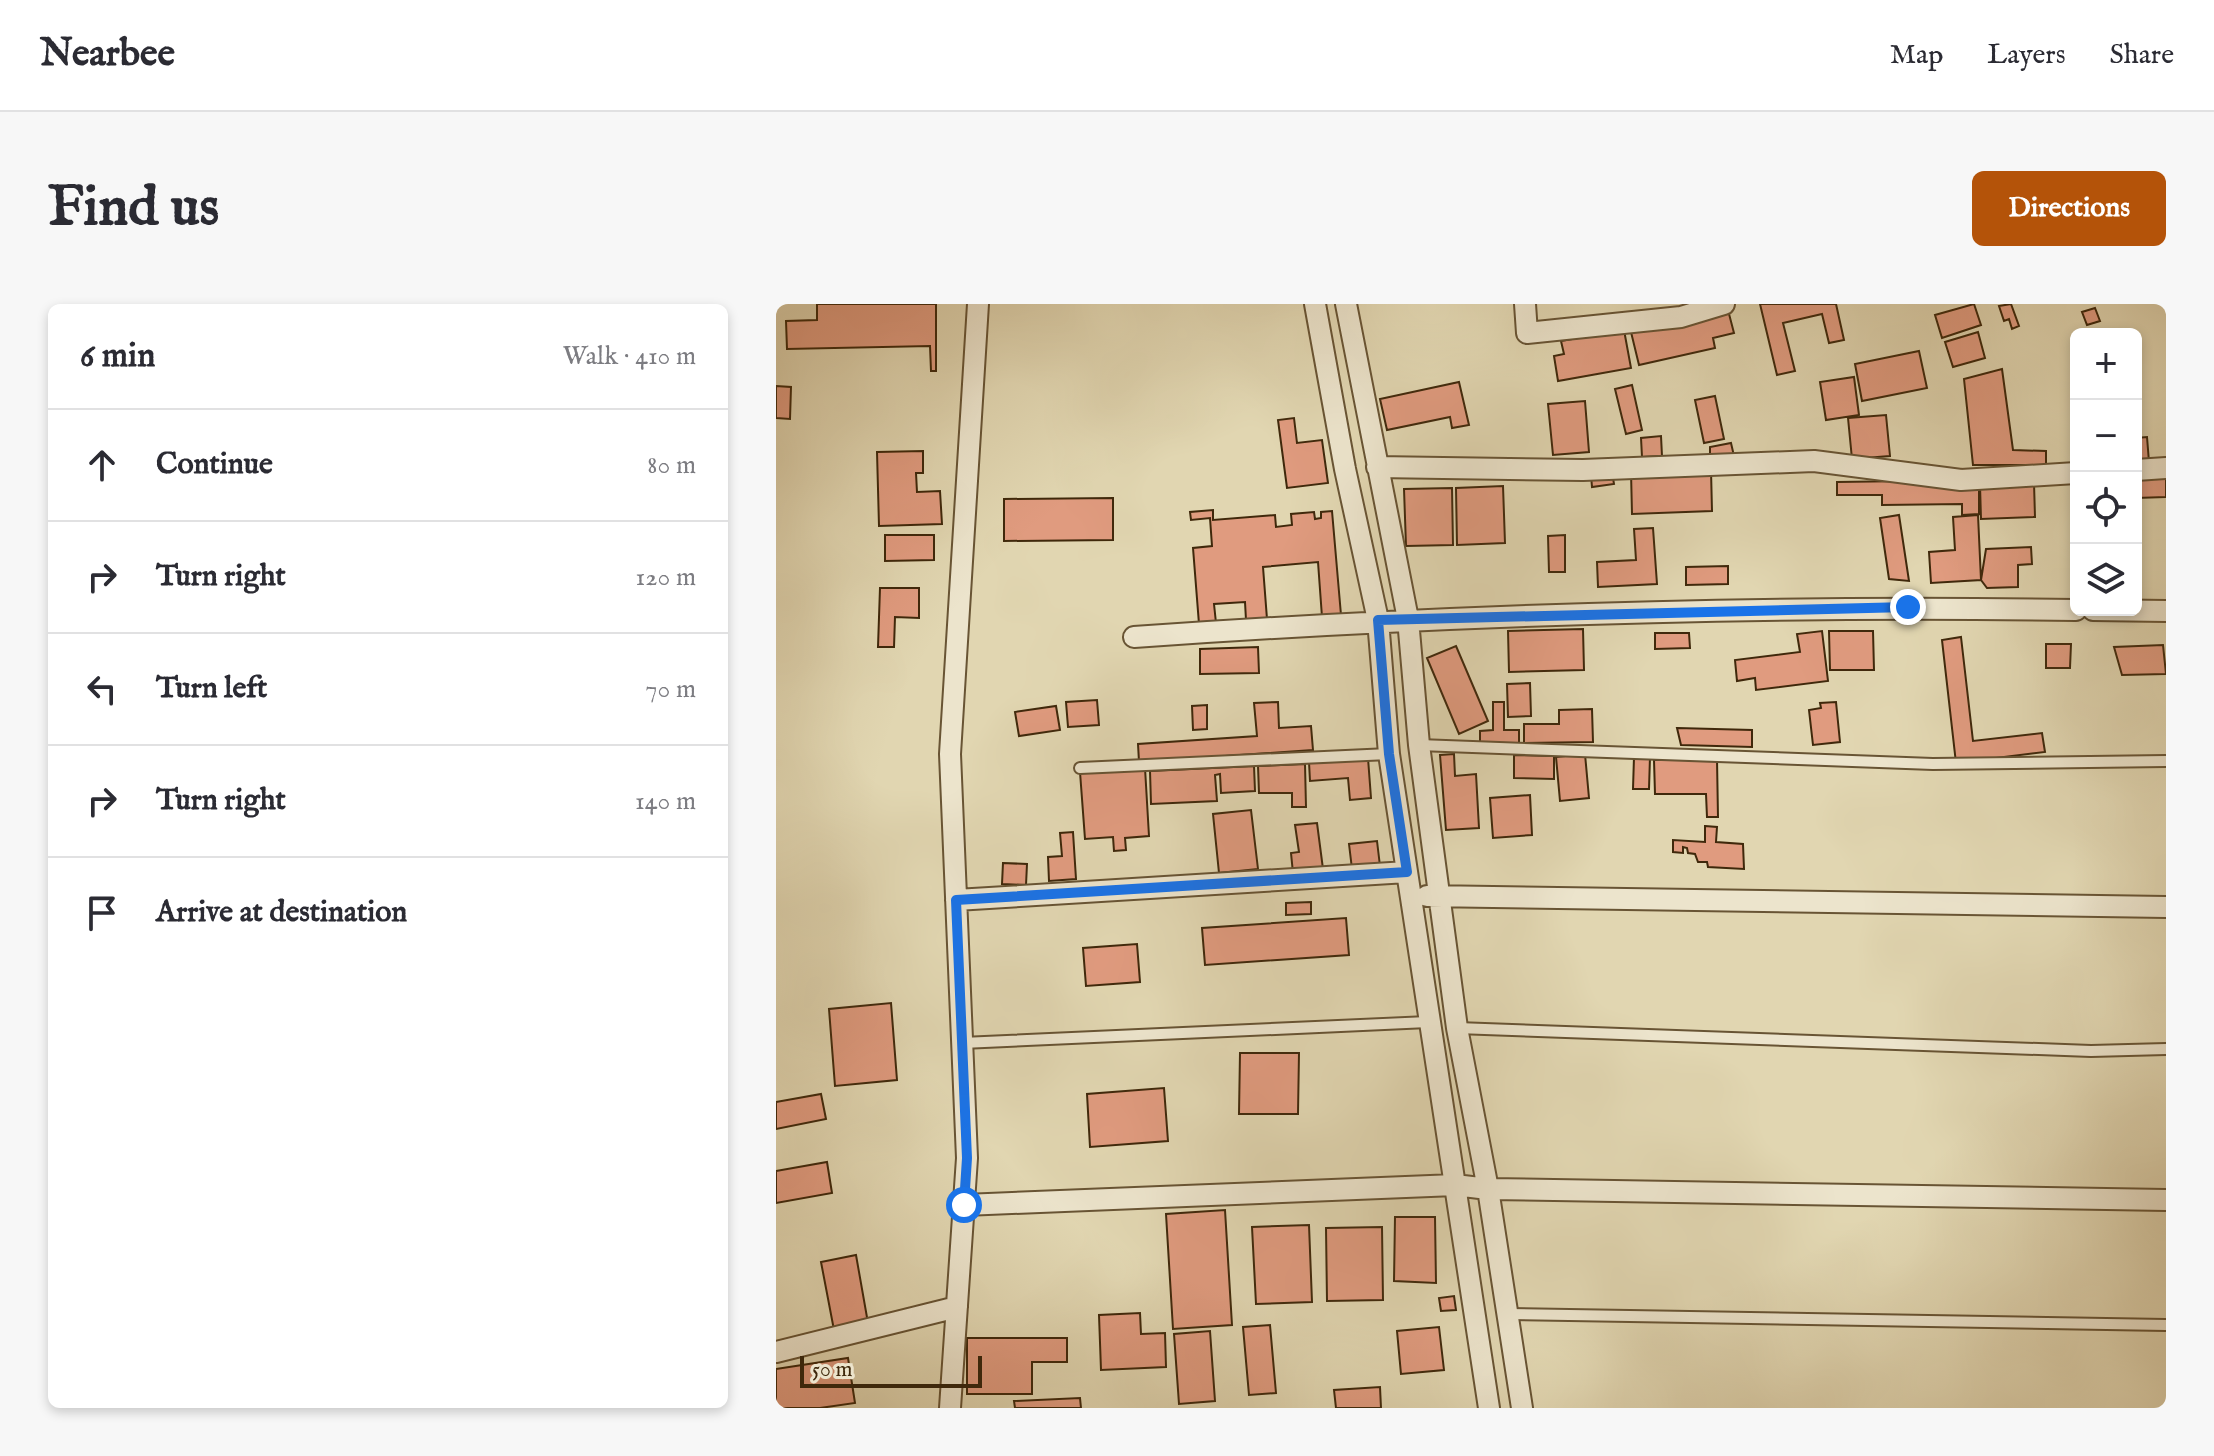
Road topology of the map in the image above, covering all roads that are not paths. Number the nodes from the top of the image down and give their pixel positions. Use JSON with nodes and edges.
{"nodes":[{"id":1,"x":978,"y":304,"type":"edge"},
{"id":2,"x":1315,"y":304,"type":"edge"},
{"id":3,"x":1346,"y":304,"type":"edge"},
{"id":4,"x":1525,"y":304,"type":"edge"},
{"id":5,"x":1724,"y":304,"type":"edge"},
{"id":6,"x":1377,"y":467,"type":"junction"},
{"id":7,"x":2166,"y":468,"type":"edge"},
{"id":8,"x":2142,"y":470,"type":"edge"},
{"id":9,"x":2070,"y":473,"type":"edge"},
{"id":10,"x":2070,"y":610,"type":"edge"},
{"id":11,"x":2142,"y":611,"type":"edge"},
{"id":12,"x":2166,"y":611,"type":"edge"},
{"id":13,"x":1408,"y":619,"type":"junction"},
{"id":14,"x":1378,"y":620,"type":"junction"},
{"id":15,"x":1134,"y":637,"type":"dead end"},
{"id":16,"x":1419,"y":745,"type":"junction"},
{"id":17,"x":1389,"y":754,"type":"junction"},
{"id":18,"x":2166,"y":761,"type":"edge"},
{"id":19,"x":1080,"y":768,"type":"dead end"},
{"id":20,"x":1407,"y":872,"type":"junction"},
{"id":21,"x":1411,"y":896,"type":"junction"},
{"id":22,"x":1438,"y":896,"type":"junction"},
{"id":23,"x":956,"y":900,"type":"junction"},
{"id":24,"x":2166,"y":907,"type":"edge"},
{"id":25,"x":1428,"y":1022,"type":"junction"},
{"id":26,"x":1457,"y":1028,"type":"junction"},
{"id":27,"x":962,"y":1043,"type":"junction"},
{"id":28,"x":2166,"y":1049,"type":"edge"},
{"id":29,"x":1455,"y":1185,"type":"junction"},
{"id":30,"x":1488,"y":1189,"type":"junction"},
{"id":31,"x":2166,"y":1200,"type":"edge"},
{"id":32,"x":964,"y":1205,"type":"junction"},
{"id":33,"x":957,"y":1307,"type":"junction"},
{"id":34,"x":1507,"y":1314,"type":"junction"},
{"id":35,"x":2166,"y":1325,"type":"edge"},
{"id":36,"x":776,"y":1352,"type":"edge"},
{"id":37,"x":950,"y":1408,"type":"edge"},
{"id":38,"x":1489,"y":1408,"type":"edge"},
{"id":39,"x":1522,"y":1408,"type":"edge"}],
"edges":[{"from":1,"to":23,"type":"street"},
{"from":2,"to":14,"type":"street"},
{"from":3,"to":6,"type":"street"},
{"from":4,"to":5,"type":"street"},
{"from":6,"to":9,"type":"street"},
{"from":6,"to":13,"type":"street"},
{"from":7,"to":8,"type":"street"},
{"from":10,"to":13,"type":"street"},
{"from":11,"to":12,"type":"street"},
{"from":13,"to":14,"type":"street"},
{"from":13,"to":16,"type":"street"},
{"from":14,"to":15,"type":"street"},
{"from":14,"to":17,"type":"street"},
{"from":16,"to":18,"type":"lane"},
{"from":16,"to":22,"type":"street"},
{"from":17,"to":19,"type":"lane"},
{"from":17,"to":20,"type":"street"},
{"from":20,"to":21,"type":"street"},
{"from":20,"to":23,"type":"street"},
{"from":21,"to":22,"type":"street"},
{"from":21,"to":25,"type":"street"},
{"from":22,"to":24,"type":"street"},
{"from":22,"to":26,"type":"street"},
{"from":23,"to":27,"type":"street"},
{"from":25,"to":27,"type":"lane"},
{"from":25,"to":29,"type":"street"},
{"from":26,"to":28,"type":"lane"},
{"from":26,"to":30,"type":"street"},
{"from":27,"to":32,"type":"street"},
{"from":29,"to":30,"type":"street"},
{"from":29,"to":32,"type":"street"},
{"from":29,"to":38,"type":"street"},
{"from":30,"to":31,"type":"street"},
{"from":30,"to":34,"type":"street"},
{"from":32,"to":33,"type":"street"},
{"from":33,"to":36,"type":"street"},
{"from":33,"to":37,"type":"street"},
{"from":34,"to":35,"type":"lane"},
{"from":34,"to":39,"type":"street"}]}
